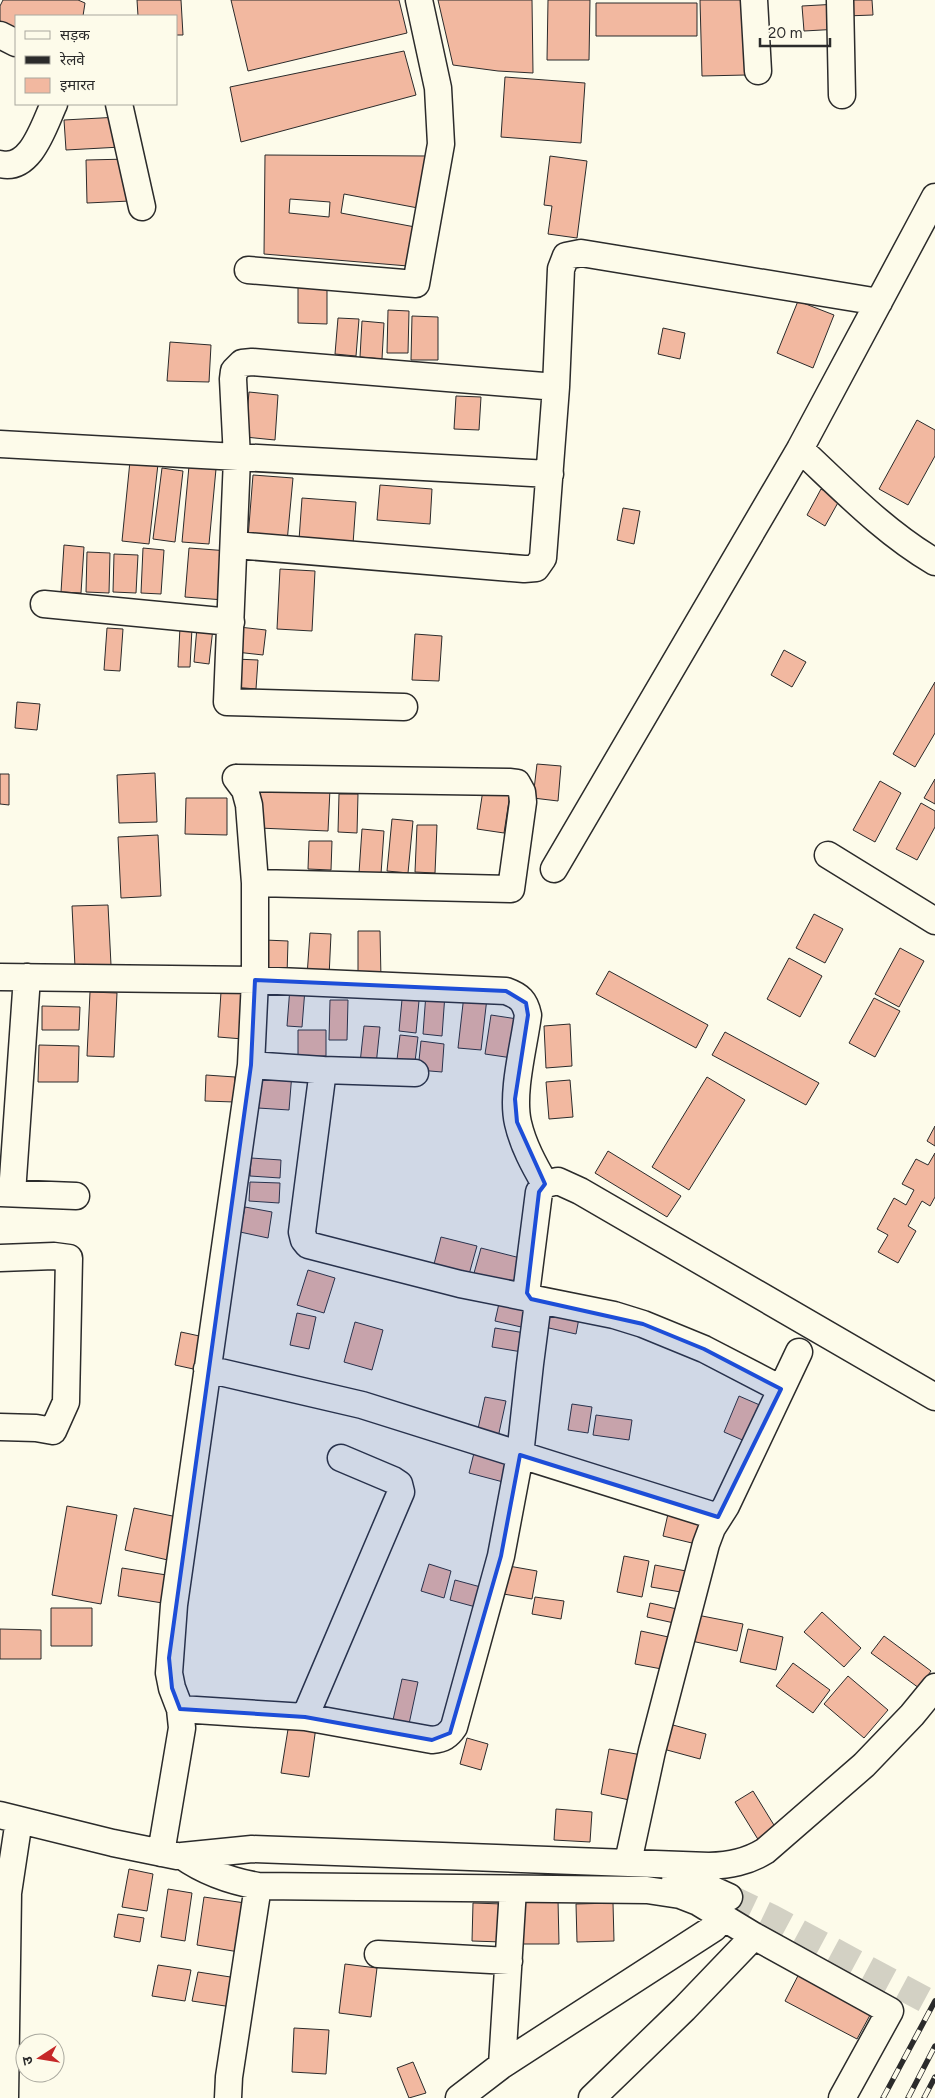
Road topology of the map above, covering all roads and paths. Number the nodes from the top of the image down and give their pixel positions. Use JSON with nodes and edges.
{"nodes":[{"id":1,"x":419,"y":0,"type":"edge"},
{"id":2,"x":754,"y":0,"type":"edge"},
{"id":3,"x":840,"y":0,"type":"edge"},
{"id":4,"x":0,"y":35,"type":"edge"},
{"id":5,"x":15,"y":42,"type":"edge"},
{"id":6,"x":758,"y":70,"type":"dead end"},
{"id":7,"x":842,"y":95,"type":"dead end"},
{"id":8,"x":53,"y":105,"type":"edge"},
{"id":9,"x":119,"y":105,"type":"edge"},
{"id":10,"x":0,"y":164,"type":"edge"},
{"id":11,"x":935,"y":197,"type":"edge"},
{"id":12,"x":142,"y":207,"type":"dead end"},
{"id":13,"x":248,"y":270,"type":"dead end"},
{"id":14,"x":879,"y":302,"type":"junction"},
{"id":15,"x":556,"y":387,"type":"junction"},
{"id":16,"x":0,"y":444,"type":"edge"},
{"id":17,"x":800,"y":449,"type":"junction"},
{"id":18,"x":237,"y":458,"type":"junction"},
{"id":19,"x":550,"y":474,"type":"junction"},
{"id":20,"x":235,"y":545,"type":"junction"},
{"id":21,"x":935,"y":562,"type":"edge"},
{"id":22,"x":44,"y":604,"type":"dead end"},
{"id":23,"x":231,"y":622,"type":"junction"},
{"id":24,"x":404,"y":707,"type":"dead end"},
{"id":25,"x":828,"y":855,"type":"dead end"},
{"id":26,"x":554,"y":869,"type":"dead end"},
{"id":27,"x":255,"y":882,"type":"junction"},
{"id":28,"x":935,"y":921,"type":"edge"},
{"id":29,"x":0,"y":977,"type":"edge"},
{"id":30,"x":27,"y":977,"type":"junction"},
{"id":31,"x":255,"y":980,"type":"junction"},
{"id":32,"x":251,"y":1065,"type":"junction"},
{"id":33,"x":323,"y":1070,"type":"junction"},
{"id":34,"x":415,"y":1073,"type":"dead end"},
{"id":35,"x":545,"y":1184,"type":"junction"},
{"id":36,"x":6,"y":1193,"type":"edge"},
{"id":37,"x":76,"y":1196,"type":"dead end"},
{"id":38,"x":0,"y":1258,"type":"edge"},
{"id":39,"x":531,"y":1299,"type":"junction"},
{"id":40,"x":799,"y":1352,"type":"dead end"},
{"id":41,"x":207,"y":1369,"type":"junction"},
{"id":42,"x":781,"y":1389,"type":"junction"},
{"id":43,"x":935,"y":1397,"type":"edge"},
{"id":44,"x":0,"y":1427,"type":"edge"},
{"id":45,"x":520,"y":1454,"type":"junction"},
{"id":46,"x":341,"y":1458,"type":"dead end"},
{"id":47,"x":718,"y":1517,"type":"junction"},
{"id":48,"x":935,"y":1687,"type":"edge"},
{"id":49,"x":180,"y":1709,"type":"junction"},
{"id":50,"x":305,"y":1717,"type":"junction"},
{"id":51,"x":9,"y":1817,"type":"edge"},
{"id":52,"x":172,"y":1855,"type":"junction"},
{"id":53,"x":628,"y":1862,"type":"junction"},
{"id":54,"x":709,"y":1866,"type":"junction"},
{"id":55,"x":258,"y":1886,"type":"junction"},
{"id":56,"x":513,"y":1889,"type":"junction"},
{"id":57,"x":735,"y":1919,"type":"junction"},
{"id":58,"x":378,"y":1954,"type":"dead end"},
{"id":59,"x":509,"y":1961,"type":"junction"},
{"id":60,"x":502,"y":2065,"type":"junction"},
{"id":61,"x":5,"y":2098,"type":"edge"},
{"id":62,"x":228,"y":2098,"type":"edge"},
{"id":63,"x":459,"y":2098,"type":"edge"},
{"id":64,"x":592,"y":2098,"type":"edge"},
{"id":65,"x":842,"y":2098,"type":"edge"}],
"edges":[{"from":1,"to":13,"type":"street"},
{"from":2,"to":6,"type":"street"},
{"from":3,"to":7,"type":"street"},
{"from":4,"to":5,"type":"street"},
{"from":8,"to":10,"type":"street"},
{"from":9,"to":12,"type":"street"},
{"from":11,"to":14,"type":"street"},
{"from":14,"to":15,"type":"street"},
{"from":14,"to":17,"type":"street"},
{"from":15,"to":18,"type":"street"},
{"from":15,"to":19,"type":"street"},
{"from":16,"to":18,"type":"street"},
{"from":17,"to":21,"type":"street"},
{"from":17,"to":26,"type":"street"},
{"from":18,"to":19,"type":"street"},
{"from":18,"to":20,"type":"street"},
{"from":19,"to":20,"type":"street"},
{"from":20,"to":23,"type":"street"},
{"from":22,"to":23,"type":"street"},
{"from":23,"to":24,"type":"street"},
{"from":25,"to":28,"type":"street"},
{"from":27,"to":27,"type":"street"},
{"from":27,"to":31,"type":"street"},
{"from":29,"to":30,"type":"street"},
{"from":30,"to":31,"type":"street"},
{"from":30,"to":36,"type":"street"},
{"from":31,"to":32,"type":"street"},
{"from":31,"to":35,"type":"street"},
{"from":32,"to":33,"type":"street"},
{"from":32,"to":41,"type":"street"},
{"from":33,"to":34,"type":"street"},
{"from":33,"to":39,"type":"street"},
{"from":35,"to":39,"type":"street"},
{"from":35,"to":43,"type":"street"},
{"from":36,"to":37,"type":"street"},
{"from":38,"to":44,"type":"street"},
{"from":39,"to":42,"type":"street"},
{"from":39,"to":45,"type":"street"},
{"from":40,"to":42,"type":"street"},
{"from":41,"to":45,"type":"street"},
{"from":41,"to":49,"type":"street"},
{"from":42,"to":47,"type":"street"},
{"from":45,"to":47,"type":"street"},
{"from":45,"to":50,"type":"street"},
{"from":46,"to":50,"type":"street"},
{"from":47,"to":53,"type":"street"},
{"from":48,"to":54,"type":"street"},
{"from":49,"to":50,"type":"street"},
{"from":49,"to":52,"type":"street"},
{"from":51,"to":52,"type":"street"},
{"from":51,"to":61,"type":"street"},
{"from":52,"to":53,"type":"street"},
{"from":52,"to":55,"type":"street"},
{"from":52,"to":57,"type":"street"},
{"from":53,"to":54,"type":"street"},
{"from":54,"to":57,"type":"street"},
{"from":55,"to":56,"type":"street"},
{"from":55,"to":62,"type":"street"},
{"from":56,"to":57,"type":"street"},
{"from":56,"to":59,"type":"street"},
{"from":57,"to":60,"type":"street"},
{"from":57,"to":64,"type":"street"},
{"from":57,"to":65,"type":"street"},
{"from":58,"to":59,"type":"street"},
{"from":59,"to":60,"type":"street"},
{"from":60,"to":63,"type":"street"}]}
